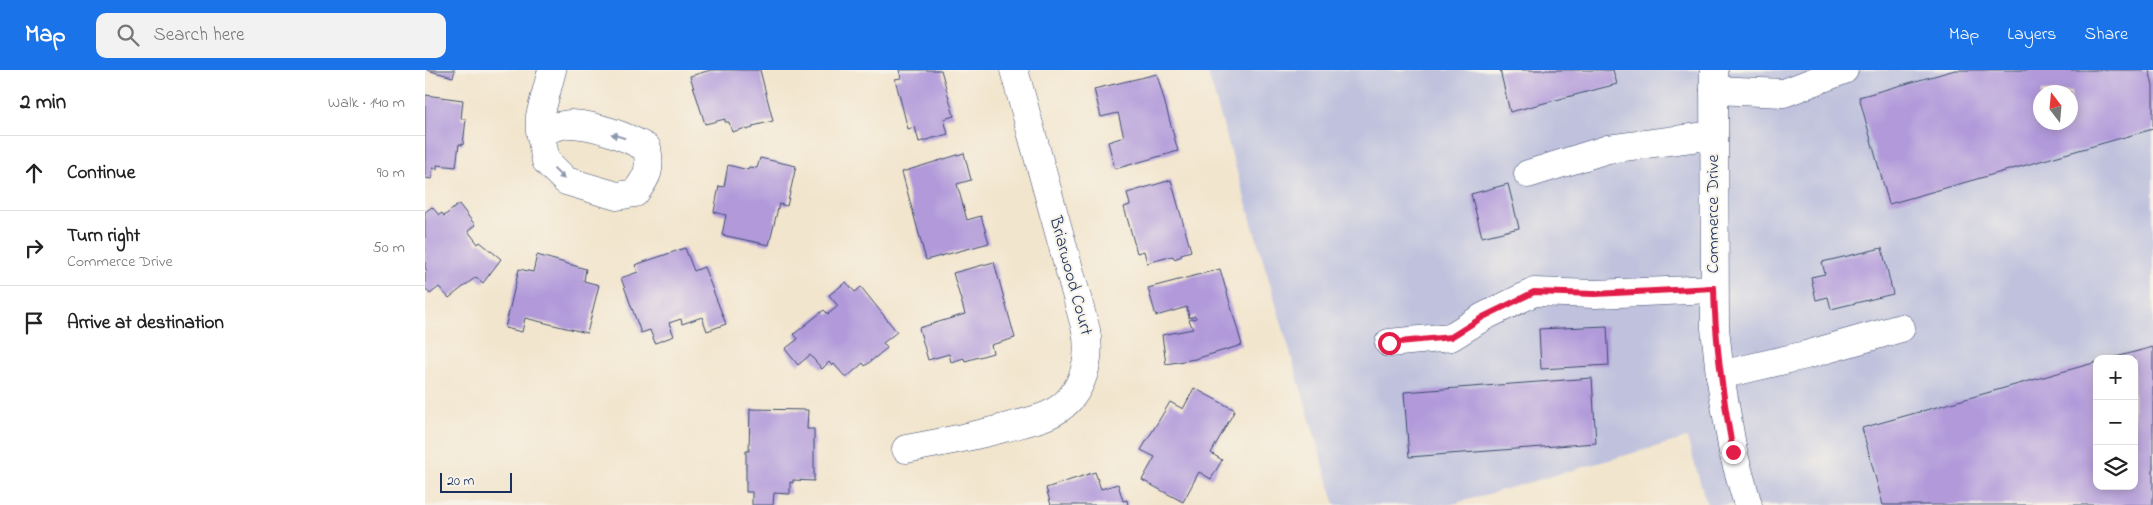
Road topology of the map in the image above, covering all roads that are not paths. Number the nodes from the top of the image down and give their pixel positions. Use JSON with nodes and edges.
{"nodes":[{"id":1,"x":551,"y":70,"type":"edge"},
{"id":2,"x":1014,"y":70,"type":"edge"},
{"id":3,"x":1844,"y":70,"type":"edge"},
{"id":4,"x":1714,"y":80,"type":"edge"},
{"id":5,"x":540,"y":131,"type":"dead end"},
{"id":6,"x":1714,"y":135,"type":"junction"},
{"id":7,"x":1528,"y":174,"type":"dead end"},
{"id":8,"x":1714,"y":288,"type":"junction"},
{"id":9,"x":1901,"y":328,"type":"dead end"},
{"id":10,"x":1389,"y":343,"type":"dead end"},
{"id":11,"x":1719,"y":375,"type":"junction"},
{"id":12,"x":906,"y":449,"type":"dead end"},
{"id":13,"x":1748,"y":505,"type":"edge"}],
"edges":[{"from":1,"to":5,"type":"street"},
{"from":2,"to":12,"type":"street","name":"Briarwood Court"},
{"from":3,"to":4,"type":"street"},
{"from":4,"to":6,"type":"street","name":"Commerce Drive"},
{"from":6,"to":7,"type":"street"},
{"from":6,"to":8,"type":"street","name":"Commerce Drive"},
{"from":8,"to":10,"type":"street"},
{"from":8,"to":11,"type":"street","name":"Commerce Drive"},
{"from":9,"to":11,"type":"street"},
{"from":11,"to":13,"type":"street","name":"Commerce Drive"}]}
